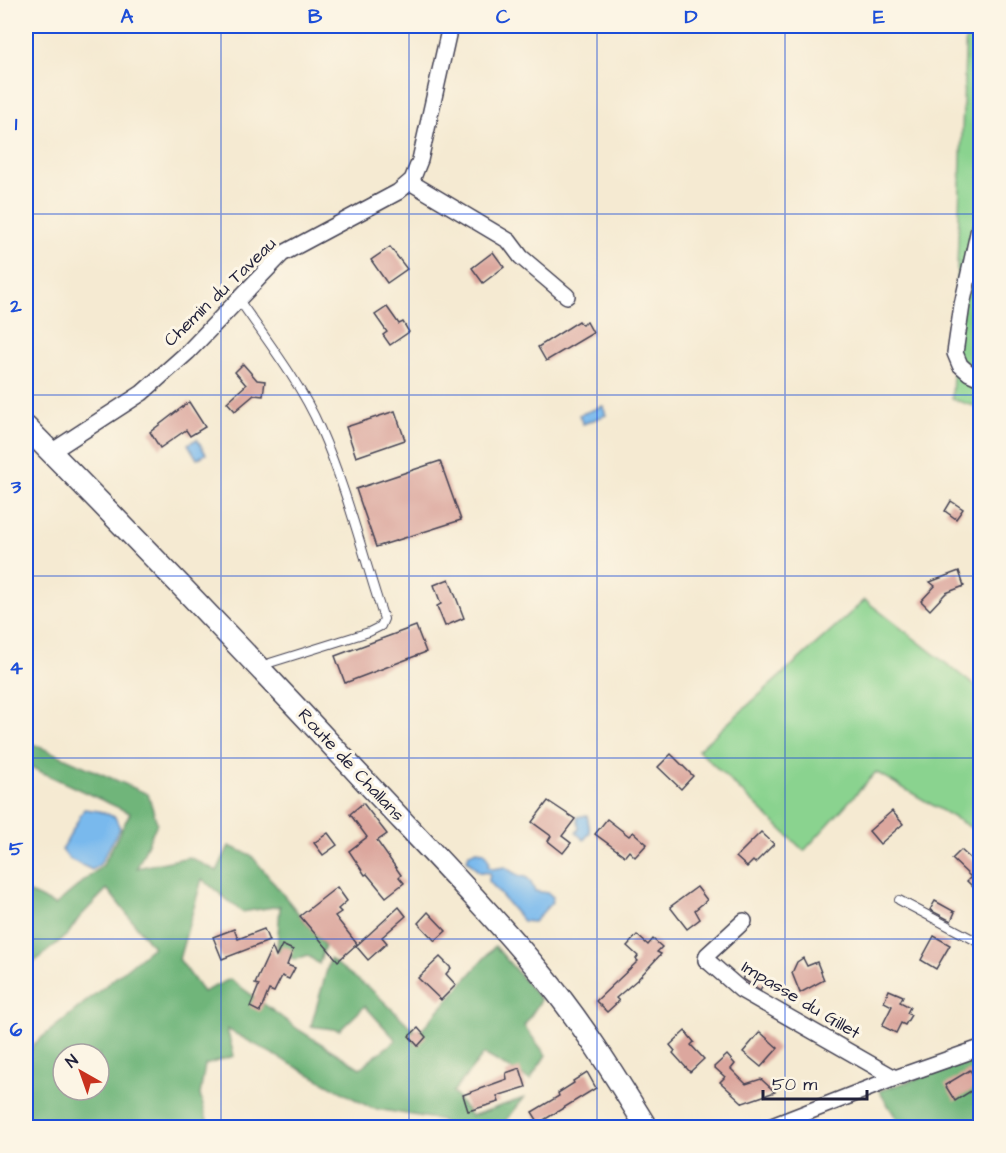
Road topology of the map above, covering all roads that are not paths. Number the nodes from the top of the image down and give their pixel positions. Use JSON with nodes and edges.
{"nodes":[{"id":1,"x":450,"y":26,"type":"edge"},
{"id":2,"x":410,"y":182,"type":"junction"},
{"id":3,"x":981,"y":224,"type":"edge"},
{"id":4,"x":567,"y":296,"type":"dead end"},
{"id":5,"x":239,"y":300,"type":"junction"},
{"id":6,"x":981,"y":378,"type":"edge"},
{"id":7,"x":26,"y":427,"type":"edge"},
{"id":8,"x":51,"y":452,"type":"junction"},
{"id":9,"x":259,"y":666,"type":"junction"},
{"id":10,"x":899,"y":900,"type":"dead end"},
{"id":11,"x":744,"y":921,"type":"dead end"},
{"id":12,"x":981,"y":943,"type":"edge"},
{"id":13,"x":981,"y":1048,"type":"edge"},
{"id":14,"x":895,"y":1078,"type":"junction"},
{"id":15,"x":647,"y":1128,"type":"edge"},
{"id":16,"x":767,"y":1128,"type":"edge"}],
"edges":[{"from":1,"to":2,"type":"street"},
{"from":2,"to":4,"type":"street"},
{"from":2,"to":5,"type":"street","name":"Chemin du Taveau"},
{"from":3,"to":6,"type":"street"},
{"from":5,"to":8,"type":"street","name":"Chemin du Taveau"},
{"from":5,"to":9,"type":"lane"},
{"from":7,"to":8,"type":"main road","name":"Route de Challans"},
{"from":8,"to":9,"type":"main road","name":"Route de Challans"},
{"from":9,"to":15,"type":"main road","name":"Route de Challans"},
{"from":10,"to":12,"type":"lane"},
{"from":11,"to":14,"type":"street","name":"Impasse du Gillet"},
{"from":13,"to":14,"type":"street"},
{"from":14,"to":16,"type":"street"}]}
